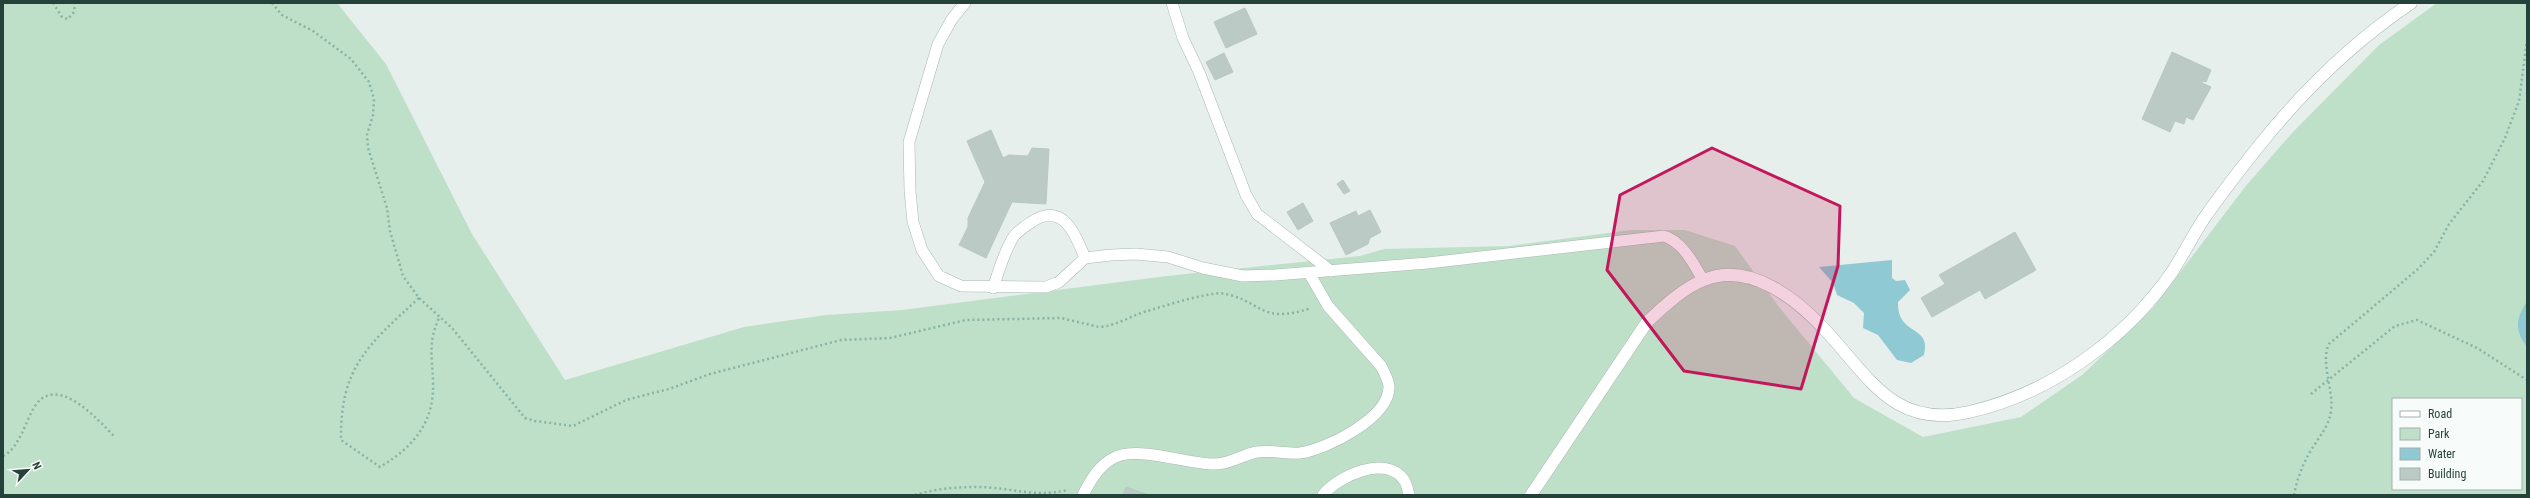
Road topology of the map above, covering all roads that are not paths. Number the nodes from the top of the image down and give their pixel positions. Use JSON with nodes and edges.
{"nodes":[{"id":1,"x":965,"y":3,"type":"edge"},
{"id":2,"x":1172,"y":3,"type":"edge"},
{"id":3,"x":2411,"y":3,"type":"edge"},
{"id":4,"x":1085,"y":258,"type":"junction"},
{"id":5,"x":1331,"y":271,"type":"junction"},
{"id":6,"x":1309,"y":273,"type":"junction"},
{"id":7,"x":1703,"y":280,"type":"junction"},
{"id":8,"x":994,"y":288,"type":"junction"},
{"id":9,"x":1085,"y":490,"type":"edge"},
{"id":10,"x":1323,"y":495,"type":"edge"},
{"id":11,"x":1409,"y":495,"type":"edge"},
{"id":12,"x":1531,"y":495,"type":"edge"}],
"edges":[{"from":1,"to":8,"type":"lane"},
{"from":2,"to":5,"type":"lane"},
{"from":3,"to":7,"type":"street"},
{"from":4,"to":6,"type":"lane"},
{"from":4,"to":8,"type":"lane"},
{"from":4,"to":8,"type":"lane"},
{"from":5,"to":6,"type":"lane"},
{"from":5,"to":7,"type":"lane"},
{"from":6,"to":9,"type":"lane"},
{"from":7,"to":12,"type":"street"},
{"from":10,"to":11,"type":"lane"}]}
